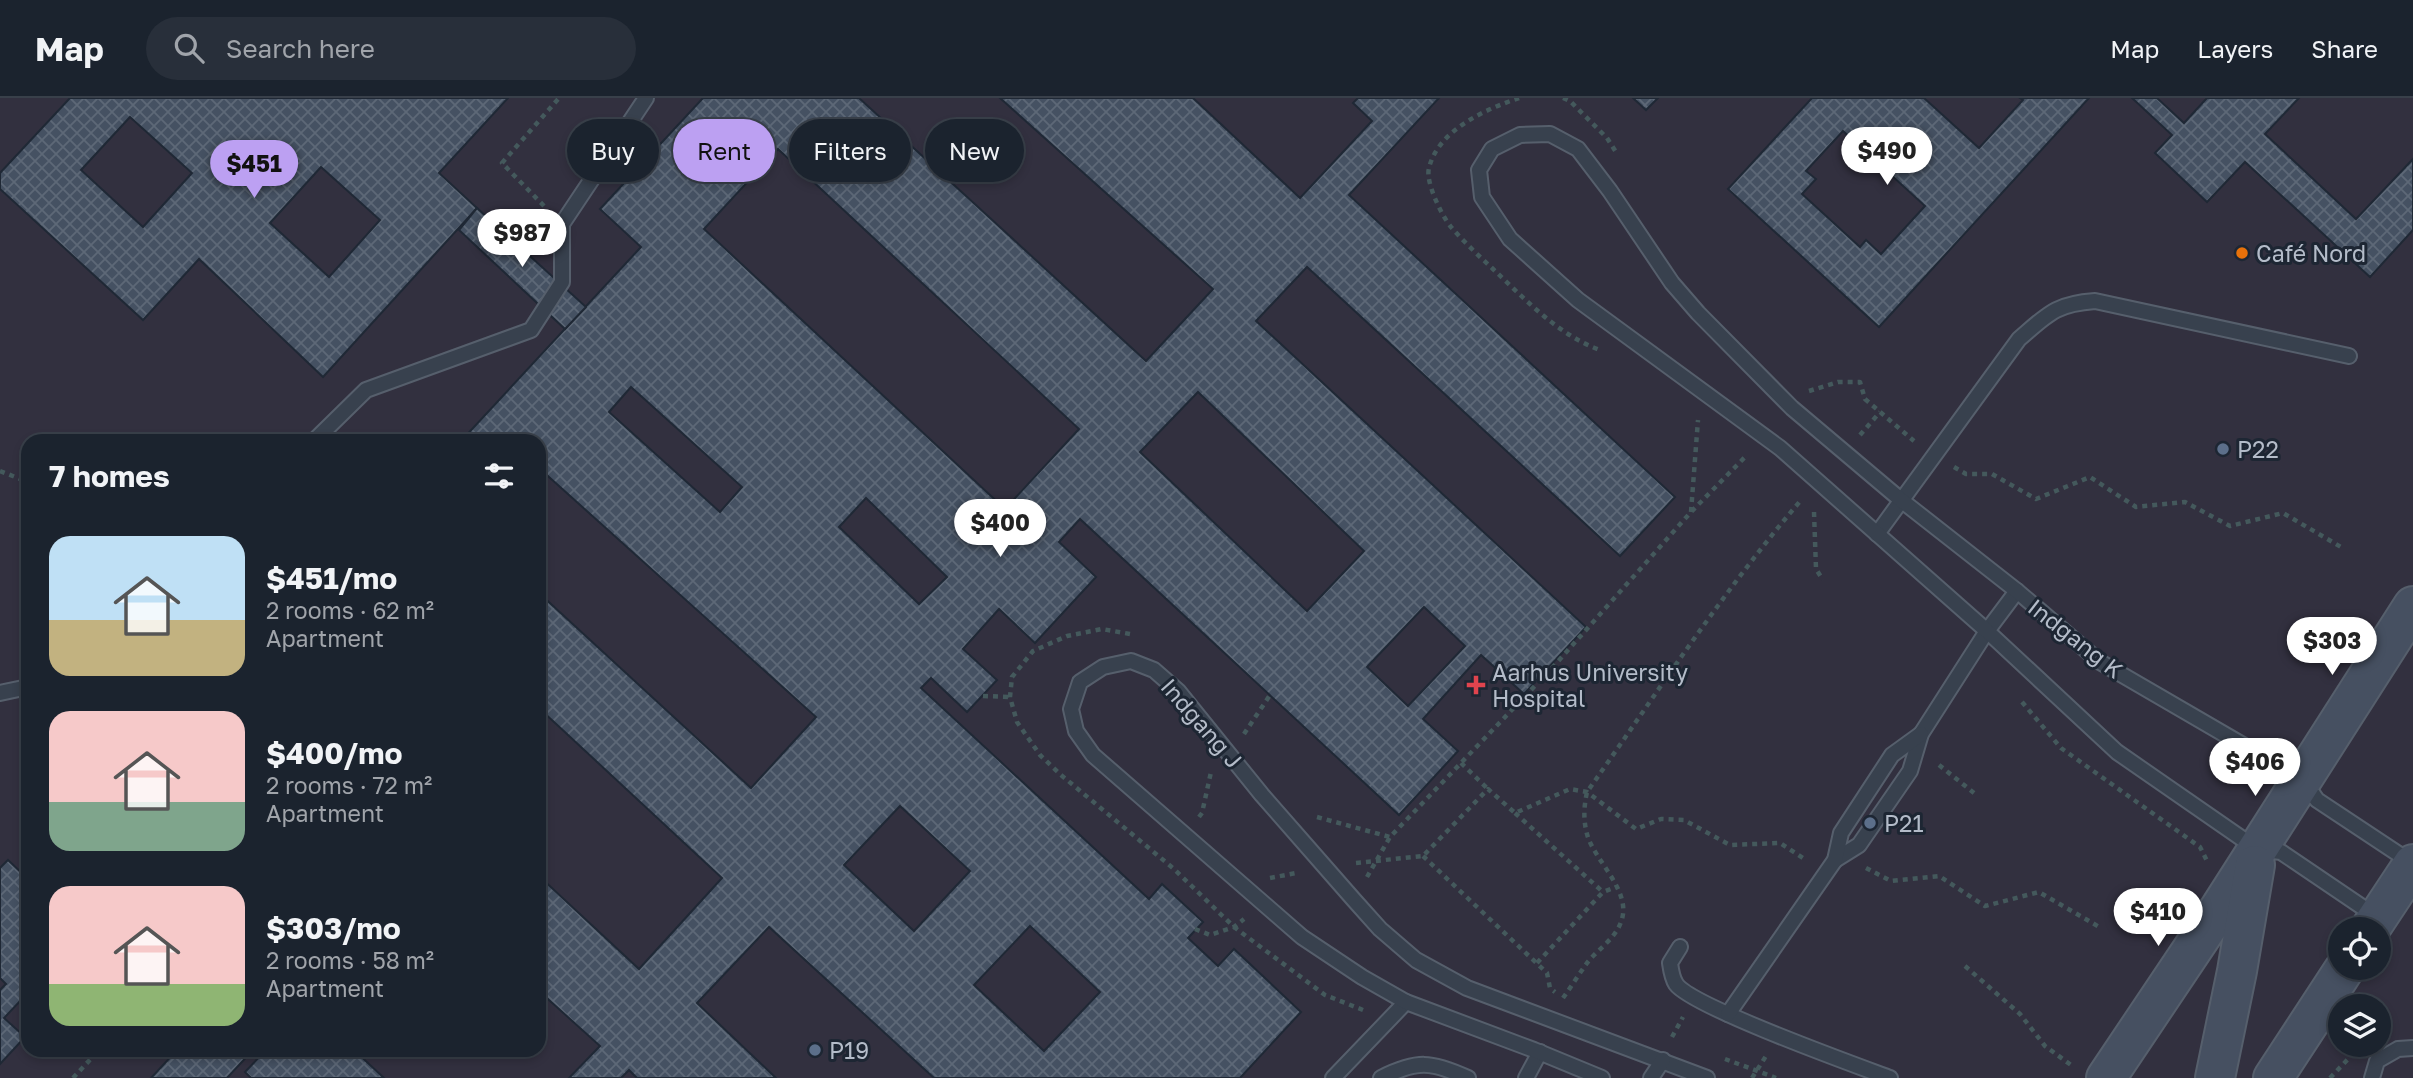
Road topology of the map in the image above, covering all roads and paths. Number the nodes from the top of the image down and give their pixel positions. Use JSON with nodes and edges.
{"nodes":[{"id":1,"x":559,"y":98,"type":"edge"},
{"id":2,"x":646,"y":98,"type":"edge"},
{"id":3,"x":1563,"y":98,"type":"edge"},
{"id":4,"x":1621,"y":162,"type":"dead end"},
{"id":5,"x":562,"y":224,"type":"junction"},
{"id":6,"x":2349,"y":356,"type":"dead end"},
{"id":7,"x":1801,"y":381,"type":"dead end"},
{"id":8,"x":1810,"y":390,"type":"junction"},
{"id":9,"x":1792,"y":408,"type":"junction"},
{"id":10,"x":1880,"y":412,"type":"junction"},
{"id":11,"x":1698,"y":419,"type":"dead end"},
{"id":12,"x":321,"y":434,"type":"edge"},
{"id":13,"x":1765,"y":436,"type":"junction"},
{"id":14,"x":1844,"y":452,"type":"junction"},
{"id":15,"x":1933,"y":454,"type":"junction"},
{"id":16,"x":0,"y":471,"type":"edge"},
{"id":17,"x":21,"y":479,"type":"edge"},
{"id":18,"x":1819,"y":482,"type":"junction"},
{"id":19,"x":1901,"y":500,"type":"junction"},
{"id":20,"x":1813,"y":508,"type":"dead end"},
{"id":21,"x":1691,"y":512,"type":"junction"},
{"id":22,"x":1877,"y":534,"type":"junction"},
{"id":23,"x":2342,"y":547,"type":"dead end"},
{"id":24,"x":1823,"y":580,"type":"dead end"},
{"id":25,"x":2017,"y":591,"type":"junction"},
{"id":26,"x":2413,"y":606,"type":"edge"},
{"id":27,"x":1987,"y":631,"type":"junction"},
{"id":28,"x":1137,"y":635,"type":"dead end"},
{"id":29,"x":21,"y":688,"type":"edge"},
{"id":30,"x":0,"y":693,"type":"edge"},
{"id":31,"x":1270,"y":695,"type":"dead end"},
{"id":32,"x":983,"y":696,"type":"dead end"},
{"id":33,"x":1010,"y":697,"type":"junction"},
{"id":34,"x":2020,"y":699,"type":"dead end"},
{"id":35,"x":1244,"y":734,"type":"junction"},
{"id":36,"x":1921,"y":734,"type":"junction"},
{"id":37,"x":1219,"y":741,"type":"junction"},
{"id":38,"x":1252,"y":744,"type":"dead end"},
{"id":39,"x":1935,"y":762,"type":"dead end"},
{"id":40,"x":1461,"y":763,"type":"junction"},
{"id":41,"x":2303,"y":780,"type":"junction"},
{"id":42,"x":1488,"y":789,"type":"junction"},
{"id":43,"x":1587,"y":792,"type":"junction"},
{"id":44,"x":1974,"y":793,"type":"dead end"},
{"id":45,"x":1516,"y":813,"type":"junction"},
{"id":46,"x":1308,"y":815,"type":"dead end"},
{"id":47,"x":1184,"y":835,"type":"junction"},
{"id":48,"x":1390,"y":837,"type":"junction"},
{"id":49,"x":2257,"y":849,"type":"junction"},
{"id":50,"x":1423,"y":856,"type":"junction"},
{"id":51,"x":1162,"y":859,"type":"junction"},
{"id":52,"x":1835,"y":860,"type":"junction"},
{"id":53,"x":1377,"y":861,"type":"junction"},
{"id":54,"x":2208,"y":862,"type":"dead end"},
{"id":55,"x":2413,"y":864,"type":"edge"},
{"id":56,"x":1324,"y":867,"type":"junction"},
{"id":57,"x":1240,"y":883,"type":"junction"},
{"id":58,"x":1616,"y":887,"type":"junction"},
{"id":59,"x":1604,"y":892,"type":"junction"},
{"id":60,"x":1354,"y":900,"type":"junction"},
{"id":61,"x":1264,"y":904,"type":"junction"},
{"id":62,"x":2366,"y":917,"type":"edge"},
{"id":63,"x":2378,"y":917,"type":"edge"},
{"id":64,"x":1234,"y":927,"type":"junction"},
{"id":65,"x":2101,"y":928,"type":"dead end"},
{"id":66,"x":1195,"y":929,"type":"dead end"},
{"id":67,"x":1680,"y":947,"type":"dead end"},
{"id":68,"x":1537,"y":964,"type":"junction"},
{"id":69,"x":1965,"y":966,"type":"dead end"},
{"id":70,"x":2337,"y":980,"type":"edge"},
{"id":71,"x":1563,"y":998,"type":"junction"},
{"id":72,"x":1695,"y":999,"type":"junction"},
{"id":73,"x":1406,"y":1002,"type":"junction"},
{"id":74,"x":1728,"y":1014,"type":"junction"},
{"id":75,"x":1550,"y":1019,"type":"junction"},
{"id":76,"x":1388,"y":1020,"type":"junction"},
{"id":77,"x":2413,"y":1048,"type":"edge"},
{"id":78,"x":1540,"y":1052,"type":"junction"},
{"id":79,"x":92,"y":1057,"type":"edge"},
{"id":80,"x":2350,"y":1057,"type":"edge"},
{"id":81,"x":1663,"y":1060,"type":"junction"},
{"id":82,"x":2093,"y":1075,"type":"edge"},
{"id":83,"x":73,"y":1078,"type":"edge"},
{"id":84,"x":1333,"y":1078,"type":"edge"},
{"id":85,"x":1381,"y":1078,"type":"edge"},
{"id":86,"x":1468,"y":1078,"type":"edge"},
{"id":87,"x":1526,"y":1078,"type":"edge"},
{"id":88,"x":1602,"y":1078,"type":"edge"},
{"id":89,"x":1651,"y":1078,"type":"edge"},
{"id":90,"x":1707,"y":1078,"type":"edge"},
{"id":91,"x":1890,"y":1078,"type":"edge"},
{"id":92,"x":2216,"y":1078,"type":"edge"},
{"id":93,"x":2273,"y":1078,"type":"edge"},
{"id":94,"x":2330,"y":1078,"type":"edge"},
{"id":95,"x":2372,"y":1078,"type":"edge"}],
"edges":[{"from":1,"to":5,"type":"path"},
{"from":2,"to":5,"type":"lane"},
{"from":3,"to":4,"type":"path"},
{"from":5,"to":12,"type":"lane"},
{"from":6,"to":15,"type":"lane"},
{"from":7,"to":8,"type":"path"},
{"from":8,"to":9,"type":"path"},
{"from":8,"to":10,"type":"path"},
{"from":9,"to":13,"type":"lane","name":"Indgang K"},
{"from":9,"to":14,"type":"lane","name":"Indgang K"},
{"from":10,"to":14,"type":"path"},
{"from":10,"to":15,"type":"path"},
{"from":11,"to":21,"type":"path"},
{"from":13,"to":18,"type":"lane","name":"Indgang K"},
{"from":13,"to":21,"type":"path"},
{"from":14,"to":19,"type":"lane","name":"Indgang K"},
{"from":15,"to":19,"type":"lane"},
{"from":15,"to":23,"type":"path"},
{"from":16,"to":17,"type":"path"},
{"from":18,"to":22,"type":"lane","name":"Indgang K"},
{"from":18,"to":43,"type":"path"},
{"from":19,"to":22,"type":"lane"},
{"from":19,"to":25,"type":"lane","name":"Indgang K"},
{"from":20,"to":24,"type":"path"},
{"from":21,"to":40,"type":"path"},
{"from":22,"to":27,"type":"lane","name":"Indgang K"},
{"from":25,"to":27,"type":"lane"},
{"from":25,"to":41,"type":"lane","name":"Indgang K"},
{"from":26,"to":41,"type":"street"},
{"from":27,"to":36,"type":"lane"},
{"from":27,"to":49,"type":"lane","name":"Indgang K"},
{"from":28,"to":33,"type":"path"},
{"from":29,"to":30,"type":"lane"},
{"from":31,"to":35,"type":"path"},
{"from":32,"to":33,"type":"path"},
{"from":33,"to":51,"type":"path"},
{"from":34,"to":54,"type":"path"},
{"from":35,"to":37,"type":"path"},
{"from":35,"to":38,"type":"path"},
{"from":36,"to":52,"type":"lane"},
{"from":36,"to":52,"type":"lane"},
{"from":37,"to":47,"type":"path"},
{"from":37,"to":47,"type":"lane","name":"Indgang J"},
{"from":37,"to":56,"type":"lane","name":"Indgang J"},
{"from":39,"to":44,"type":"path"},
{"from":40,"to":42,"type":"path"},
{"from":40,"to":48,"type":"path"},
{"from":41,"to":49,"type":"street"},
{"from":41,"to":55,"type":"lane","name":"Indgang K"},
{"from":42,"to":45,"type":"path"},
{"from":42,"to":50,"type":"path"},
{"from":43,"to":45,"type":"path"},
{"from":43,"to":52,"type":"path"},
{"from":43,"to":58,"type":"path"},
{"from":45,"to":59,"type":"path"},
{"from":46,"to":48,"type":"path"},
{"from":47,"to":51,"type":"path"},
{"from":47,"to":57,"type":"lane","name":"Indgang J"},
{"from":48,"to":53,"type":"path"},
{"from":49,"to":62,"type":"lane","name":"Indgang K"},
{"from":49,"to":82,"type":"street"},
{"from":49,"to":92,"type":"street"},
{"from":50,"to":53,"type":"path"},
{"from":50,"to":68,"type":"path"},
{"from":51,"to":64,"type":"path"},
{"from":52,"to":65,"type":"path"},
{"from":52,"to":74,"type":"lane"},
{"from":53,"to":56,"type":"path"},
{"from":53,"to":60,"type":"path"},
{"from":55,"to":63,"type":"street"},
{"from":56,"to":57,"type":"path"},
{"from":56,"to":60,"type":"lane","name":"Indgang J"},
{"from":57,"to":61,"type":"lane","name":"Indgang J"},
{"from":58,"to":59,"type":"path"},
{"from":58,"to":71,"type":"path"},
{"from":59,"to":68,"type":"path"},
{"from":60,"to":75,"type":"lane","name":"Indgang J"},
{"from":61,"to":64,"type":"path"},
{"from":61,"to":73,"type":"lane","name":"Indgang J"},
{"from":64,"to":66,"type":"path"},
{"from":64,"to":76,"type":"path"},
{"from":67,"to":72,"type":"lane"},
{"from":68,"to":71,"type":"path"},
{"from":69,"to":82,"type":"path"},
{"from":70,"to":93,"type":"street"},
{"from":71,"to":75,"type":"path"},
{"from":72,"to":74,"type":"lane"},
{"from":72,"to":81,"type":"path"},
{"from":73,"to":76,"type":"lane"},
{"from":73,"to":78,"type":"lane","name":"Indgang J"},
{"from":74,"to":91,"type":"lane"},
{"from":75,"to":81,"type":"lane","name":"Indgang J"},
{"from":76,"to":84,"type":"lane"},
{"from":77,"to":95,"type":"lane"},
{"from":78,"to":87,"type":"lane"},
{"from":78,"to":88,"type":"lane","name":"Indgang J"},
{"from":79,"to":83,"type":"path"},
{"from":80,"to":94,"type":"path"},
{"from":81,"to":89,"type":"lane"},
{"from":81,"to":90,"type":"lane","name":"Indgang J"},
{"from":85,"to":86,"type":"lane"}]}
